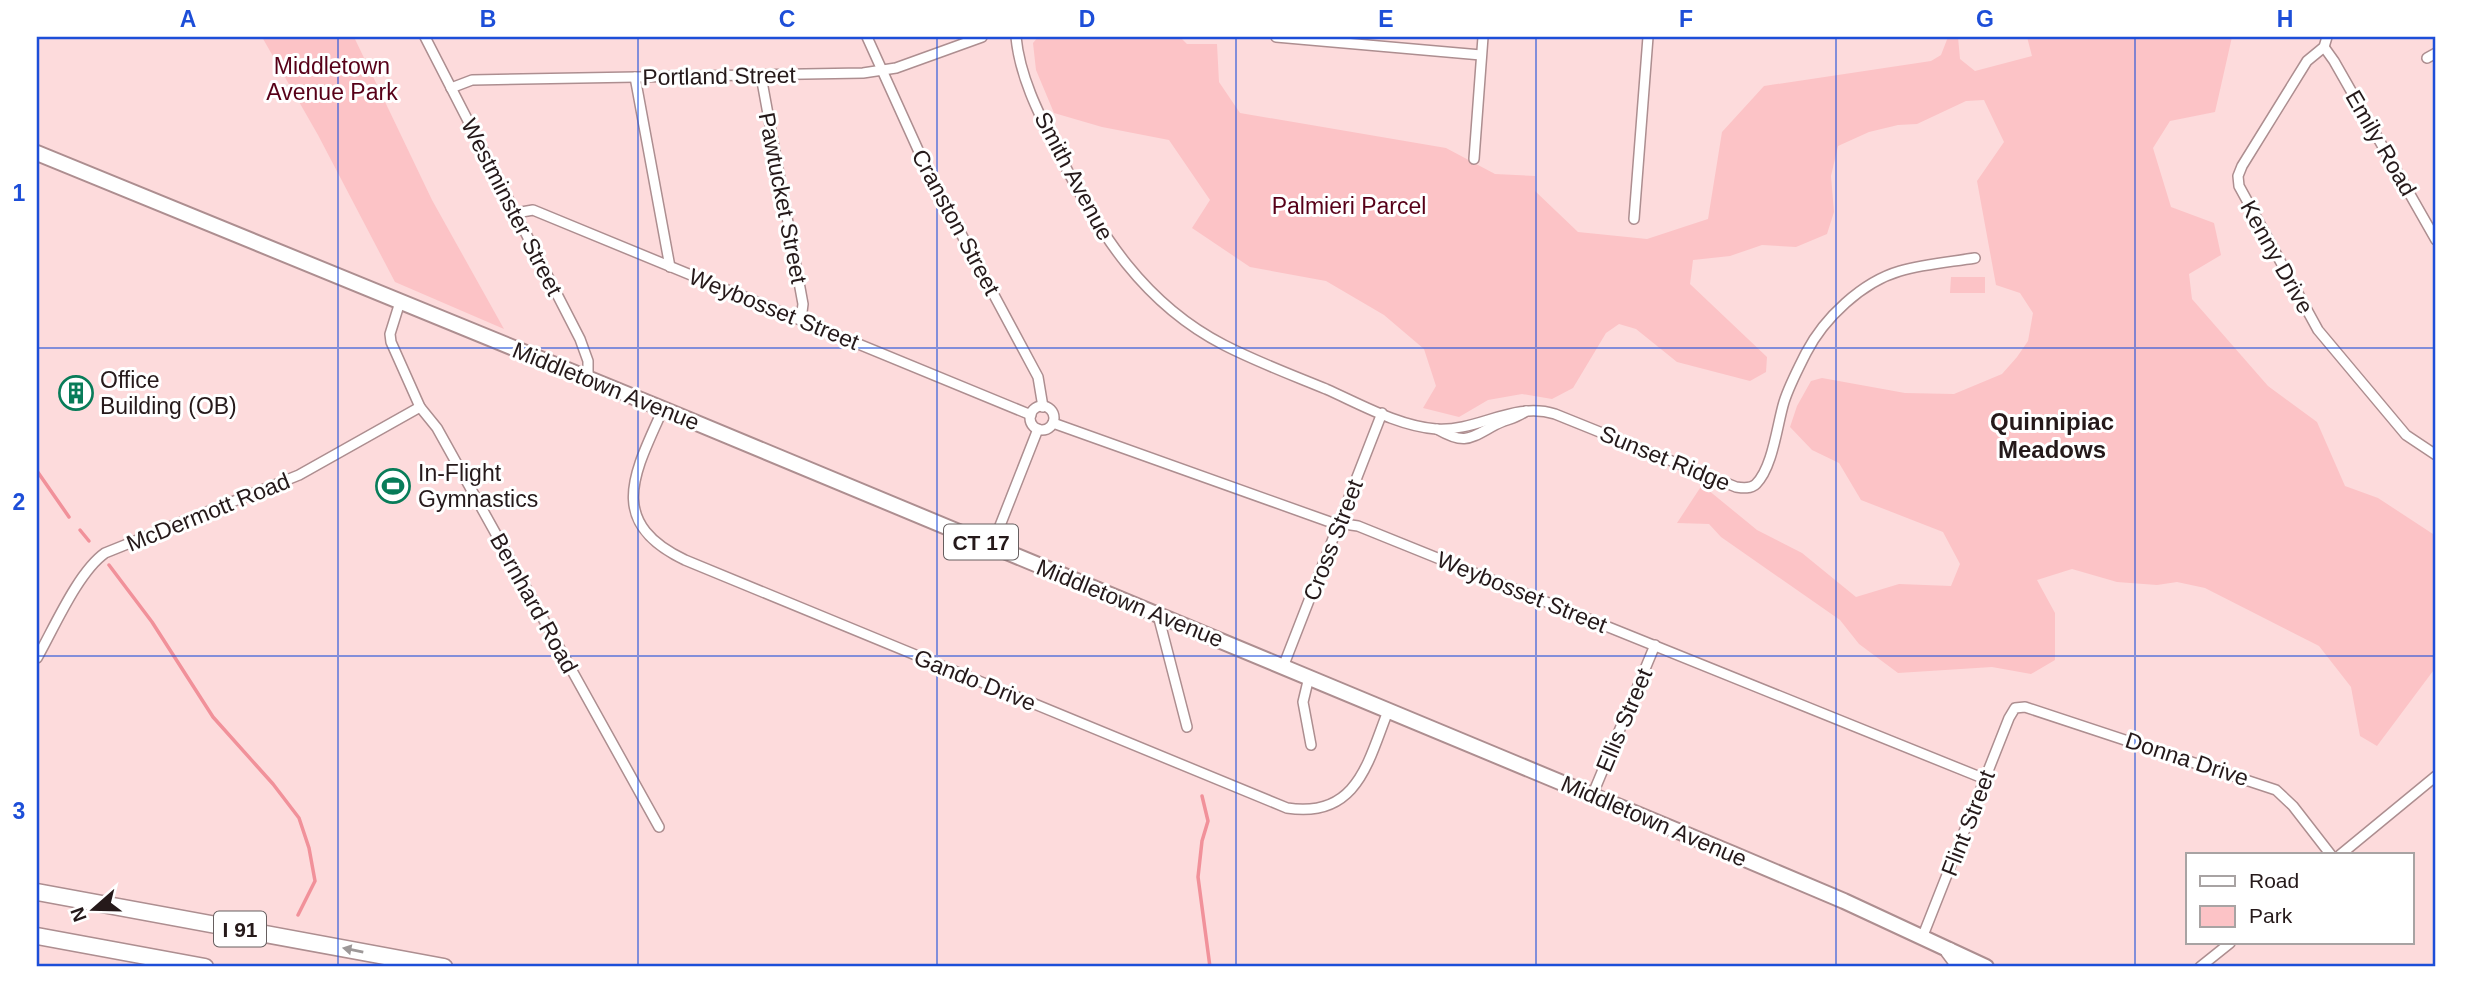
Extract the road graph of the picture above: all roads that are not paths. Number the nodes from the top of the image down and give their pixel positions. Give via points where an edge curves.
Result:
1 (425, 37) edge
2 (867, 37) edge
3 (982, 37) edge
4 (1016, 37) edge
5 (1276, 37) edge
6 (1483, 37) edge
7 (1648, 37) edge
8 (2327, 37) edge
9 (2324, 47) junction
10 (2436, 53) edge
11 (1481, 55) junction
12 (2427, 58) dead end
13 (883, 70) junction
14 (761, 76) junction
15 (635, 77) junction
16 (451, 88) junction
17 (37, 153) edge
18 (1474, 159) dead end
19 (516, 213) junction
20 (1634, 219) dead end
21 (2436, 240) edge
22 (1975, 258) dead end
23 (670, 267) junction
24 (400, 302) junction
25 (800, 320) junction
26 (588, 379) junction
27 (420, 407) junction
28 (1043, 407) junction
29 (663, 409) junction
30 (1382, 413) junction
31 (1031, 415) junction
32 (1053, 423) junction
33 (1038, 429) junction
34 (2436, 455) edge
35 (1340, 524) junction
36 (992, 546) junction
37 (1158, 615) junction
38 (1655, 645) junction
39 (37, 658) edge
40 (1283, 667) junction
41 (1309, 677) junction
42 (2015, 708) joint
43 (1388, 711) junction
44 (1188, 727) dead end
45 (1311, 745) dead end
46 (2436, 776) edge
47 (1985, 779) junction
48 (1592, 796) junction
49 (659, 827) dead end
50 (2329, 853) edge
51 (2342, 853) edge
52 (37, 892) edge
53 (37, 936) edge
54 (1922, 938) junction
55 (2229, 944) edge
56 (1949, 951) junction
57 (205, 967) edge
58 (444, 967) edge
59 (1961, 967) edge
60 (1986, 967) edge
61 (2200, 967) edge

1 - 16 street, Westminster Street
2 - 13 street, Cranston Street
3 - 13 street, Portland Street
4 - 30 street, Smith Avenue via 1024,77 1046,130 1092,217 1134,275 1190,324 1222,344
5 - 11 street
6 - 11 street
7 - 20 street
8 - 9 street, Kenny Drive
9 - 21 street, Emily Road
9 - 34 street, Kenny Drive via 2307,61 2249,155 2238,176 2239,186 2318,330 2406,435
10 - 12 street
11 - 18 street
13 - 14 street, Portland Street
13 - 28 street, Cranston Street via 929,174 1038,377
14 - 15 street, Portland Street
14 - 25 street, Pawtucket Street via 803,304
15 - 16 street, Portland Street via 472,80
15 - 23 street
16 - 19 street, Westminster Street
17 - 24 main road, Middletown Avenue / CT 17
19 - 23 street, Weybosset Street via 533,210
19 - 26 street, Westminster Street via 580,339 588,361
22 - 30 street, Sunset Ridge via 1888,275 1829,318 1794,377 1766,464 1751,487 1736,487 1555,414 1526,411 1466,439 1455,439
23 - 25 street, Weybosset Street
24 - 26 main road, Middletown Avenue / CT 17
24 - 27 street, Bernhard Road via 391,342
25 - 31 street, Weybosset Street
26 - 29 main road, Middletown Avenue / CT 17
27 - 39 street, McDermott Road via 299,475 105,553 85,573
27 - 49 street, Bernhard Road via 437,428
28 - 31 street
28 - 32 street via 1052,412
29 - 36 main road, Middletown Avenue / CT 17
29 - 43 street, Gando Drive via 636,472 635,510 640,524 659,545 698,565 1287,808 1329,805 1348,793 1365,770
30 - 35 street, Cross Street
31 - 33 street
32 - 33 street
32 - 35 street, Weybosset Street
33 - 36 street
35 - 38 street, Weybosset Street via 1358,526
35 - 40 street, Cross Street
36 - 37 main road, Middletown Avenue / CT 17
37 - 40 main road, Middletown Avenue / CT 17
37 - 44 street
38 - 47 street, Weybosset Street
38 - 48 street, Ellis Street
40 - 41 main road, Middletown Avenue / CT 17
41 - 43 main road, Middletown Avenue / CT 17
41 - 45 street via 1303,702
42 - 47 street, Flint Street
42 - 50 street, Donna Drive via 2276,790
43 - 48 main road, Middletown Avenue / CT 17
46 - 51 street
47 - 54 street, Flint Street
48 - 54 main road, Middletown Avenue / CT 17
58 -> 52 highway, I 91
53 - 57 highway, I 91
54 - 56 main road, Middletown Avenue / CT 17
55 - 61 street
56 - 59 highway
56 - 60 main road, Middletown Avenue / CT 17

